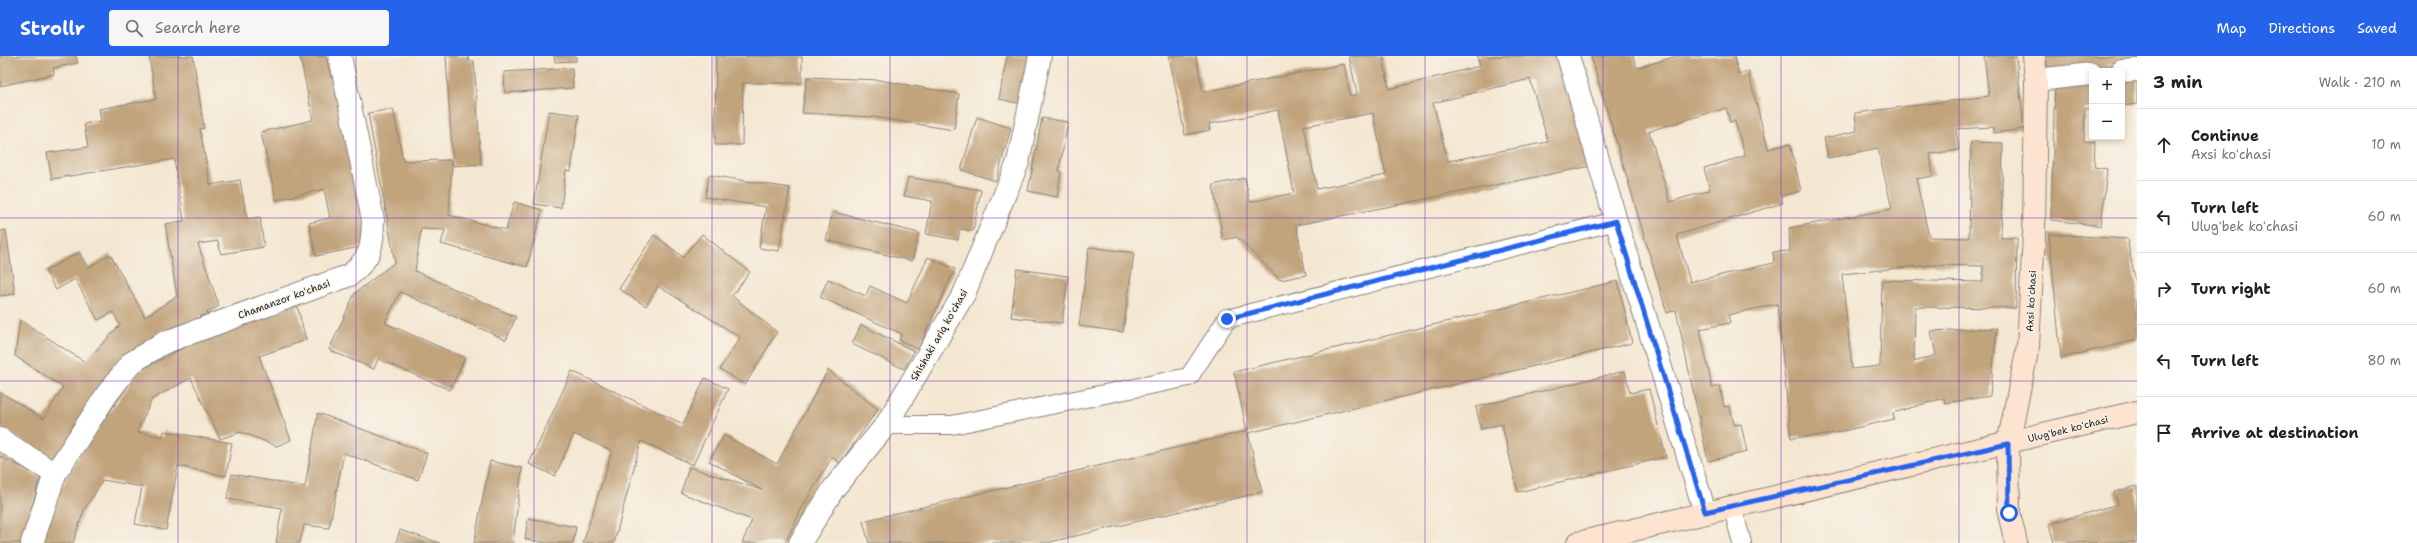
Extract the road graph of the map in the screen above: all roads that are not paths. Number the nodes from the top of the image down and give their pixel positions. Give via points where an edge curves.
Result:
1 (340, 56) edge
2 (1040, 56) edge
3 (1568, 56) edge
4 (2034, 56) edge
5 (2137, 70) edge
6 (2125, 71) edge
7 (2089, 74) edge
8 (2036, 80) junction
9 (1616, 221) junction
10 (2137, 412) edge
11 (886, 425) junction
12 (0, 439) edge
13 (2008, 444) junction
14 (55, 474) junction
15 (1732, 506) junction
16 (1705, 512) junction
17 (32, 543) edge
18 (800, 543) edge
19 (1578, 543) edge
20 (1742, 543) edge
21 (2016, 543) edge

1 - 14 street, Chamanzor koʻchasi via 373,220 372,245 365,262 350,276 163,343 130,363 106,394
2 - 11 street, Shishaki ariq koʻchasi via 1018,162 967,286
3 - 9 street
4 - 8 street, Axsi koʻchasi
5 - 6 street
7 - 8 street
8 - 13 street, Axsi koʻchasi via 2034,234 2028,347
9 - 11 lane via 1227,319 1189,377 952,425
9 - 16 street
10 - 13 street, Ulugʻbek koʻchasi
11 - 18 street, Shishaki ariq koʻchasi via 834,488
12 - 14 street
13 - 15 street, Ulugʻbek koʻchasi
13 - 21 street, Axsi koʻchasi via 2009,513
14 - 17 street, Chamanzor koʻchasi
15 - 16 street, Ulugʻbek koʻchasi
15 - 20 lane
16 - 19 street, Ulugʻbek koʻchasi

